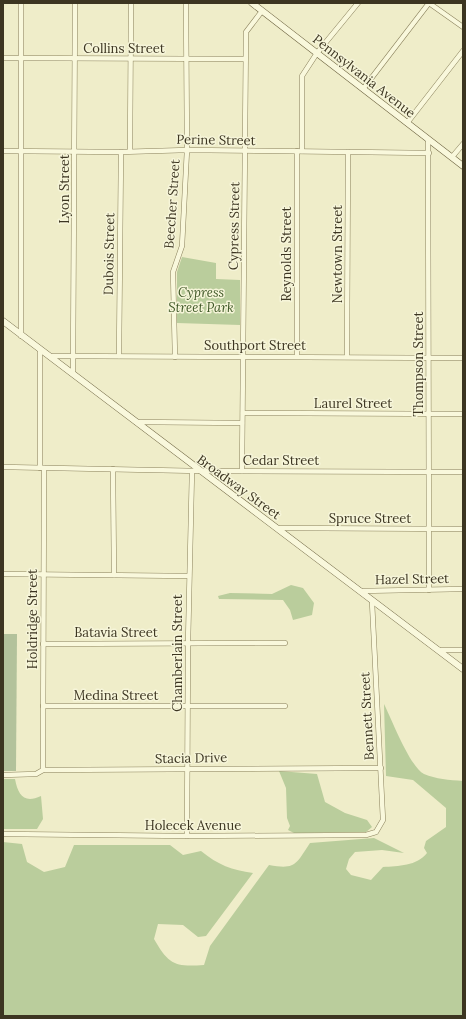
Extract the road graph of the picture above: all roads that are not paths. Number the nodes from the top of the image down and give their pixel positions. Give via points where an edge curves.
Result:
1 (22, 3) edge
2 (75, 3) edge
3 (131, 3) edge
4 (186, 3) edge
5 (252, 3) edge
6 (358, 3) edge
7 (429, 3) edge
8 (262, 11) junction
9 (463, 27) edge
10 (463, 52) edge
11 (317, 53) junction
12 (3, 58) edge
13 (21, 58) junction
14 (75, 59) junction
15 (131, 59) junction
16 (186, 59) junction
17 (245, 59) junction
18 (363, 89) junction
19 (407, 122) junction
20 (428, 139) junction
21 (463, 144) edge
22 (75, 150) junction
23 (187, 150) junction
24 (3, 151) edge
25 (21, 151) junction
26 (130, 151) junction
27 (300, 151) junction
28 (121, 152) junction
29 (246, 152) junction
30 (348, 152) junction
31 (430, 153) junction
32 (452, 157) junction
33 (463, 166) edge
34 (3, 322) edge
35 (21, 336) junction
36 (40, 350) junction
37 (48, 356) junction
38 (74, 356) junction
39 (119, 356) junction
40 (244, 356) junction
41 (297, 356) junction
42 (347, 356) junction
43 (430, 356) junction
44 (175, 357) junction
45 (463, 358) edge
46 (73, 374) junction
47 (243, 413) junction
48 (429, 414) junction
49 (463, 414) edge
50 (136, 422) junction
51 (242, 423) junction
52 (3, 467) edge
53 (42, 468) junction
54 (114, 469) junction
55 (196, 471) junction
56 (242, 471) junction
57 (429, 472) junction
58 (463, 472) edge
59 (277, 528) junction
60 (430, 529) junction
61 (463, 529) edge
62 (3, 574) edge
63 (44, 574) junction
64 (114, 575) junction
65 (189, 576) junction
66 (429, 590) junction
67 (463, 590) edge
68 (361, 591) junction
69 (372, 602) junction
70 (188, 643) junction
71 (285, 643) dead end
72 (43, 644) junction
73 (438, 650) junction
74 (463, 650) edge
75 (463, 669) edge
76 (43, 706) junction
77 (188, 706) junction
78 (285, 706) dead end
79 (381, 768) junction
80 (43, 770) junction
81 (187, 770) junction
82 (3, 775) edge
83 (380, 827) joint
84 (3, 834) edge
85 (187, 836) junction

1 - 13 street
2 - 14 street, Lyon Street
3 - 15 street
4 - 16 street, Beecher Street
5 - 8 street, Pennsylvania Avenue
6 - 11 street, Reynolds Street
7 - 9 street
7 - 18 street
8 - 11 street, Pennsylvania Avenue
8 - 17 street, Cypress Street via 246,32
10 - 19 street
11 - 18 street, Pennsylvania Avenue
11 - 27 street, Reynolds Street via 302,76
12 - 13 street, Collins Street
13 - 14 street, Collins Street
13 - 25 street
14 - 15 street, Collins Street
14 - 22 street, Lyon Street
15 - 16 street, Collins Street
15 - 26 street
16 - 17 street, Collins Street
16 - 23 street, Beecher Street
17 - 29 street, Cypress Street
18 - 19 street, Pennsylvania Avenue
19 - 20 street, Pennsylvania Avenue
20 - 31 street, Thompson Street
20 - 32 street, Pennsylvania Avenue
21 - 32 street
22 - 25 street, Perine Street
22 - 28 street, Perine Street
22 - 38 street, Lyon Street
23 - 26 street, Perine Street
23 - 29 street, Perine Street
23 - 44 street, Beecher Street via 182,246 174,272
24 - 25 street, Perine Street
25 - 35 street
26 - 28 street, Perine Street
27 - 29 street, Perine Street
27 - 30 street, Perine Street
27 - 41 street, Reynolds Street
28 - 39 street, Dubois Street
29 - 40 street, Cypress Street
30 - 31 street, Perine Street
30 - 42 street, Newtown Street
31 - 43 street, Thompson Street
32 - 33 street, Pennsylvania Avenue
34 - 35 street, Broadway Street
35 - 36 street, Broadway Street
36 - 37 street, Broadway Street
36 - 53 street, Holdridge Street
37 - 38 street, Southport Street
37 - 46 street, Broadway Street
38 - 39 street, Southport Street
38 - 46 street, Lyon Street
39 - 44 street, Southport Street
40 - 41 street, Southport Street
40 - 44 street, Southport Street
40 - 47 street, Cypress Street
41 - 42 street, Southport Street
42 - 43 street, Southport Street
43 - 45 street, Southport Street
43 - 48 street, Thompson Street
46 - 50 street, Broadway Street
47 - 48 street, Laurel Street
47 - 51 street, Cypress Street
48 - 49 street, Laurel Street
48 - 57 street, Thompson Street
50 - 51 street
50 - 55 street, Broadway Street
51 - 56 street, Cypress Street
52 - 53 street, Cedar Street
53 - 54 street, Cedar Street
53 - 63 street, Holdridge Street
54 - 55 street, Cedar Street
54 - 64 street
55 - 56 street, Cedar Street
55 - 59 street, Broadway Street
55 - 65 street, Chamberlain Street
56 - 57 street, Cedar Street
57 - 58 street, Cedar Street
57 - 60 street, Thompson Street
59 - 60 street, Spruce Street
59 - 68 street, Broadway Street
60 - 61 street, Spruce Street
60 - 66 street, Thompson Street
62 - 63 street
63 - 64 street
63 - 72 street, Holdridge Street
64 - 65 street
65 - 70 street, Chamberlain Street
66 - 67 street, Hazel Street
66 - 68 street, Hazel Street
68 - 69 street, Broadway Street
69 - 73 street, Broadway Street
69 - 79 street, Bennett Street
70 - 71 street, Batavia Street
70 - 72 street, Batavia Street
70 - 77 street, Chamberlain Street
72 - 76 street, Holdridge Street
73 - 74 street
73 - 75 street, Broadway Street
76 - 77 street, Medina Street
76 - 80 street, Holdridge Street
77 - 78 street, Medina Street
77 - 81 street, Chamberlain Street
79 - 81 street, Stacia Drive
79 - 83 street, Bennett Street
80 - 81 street, Stacia Drive
80 - 82 street, Stacia Drive via 36,774
81 - 85 street, Chamberlain Street
83 - 85 street, Holecek Avenue via 376,832 366,835
84 - 85 street, Holecek Avenue

